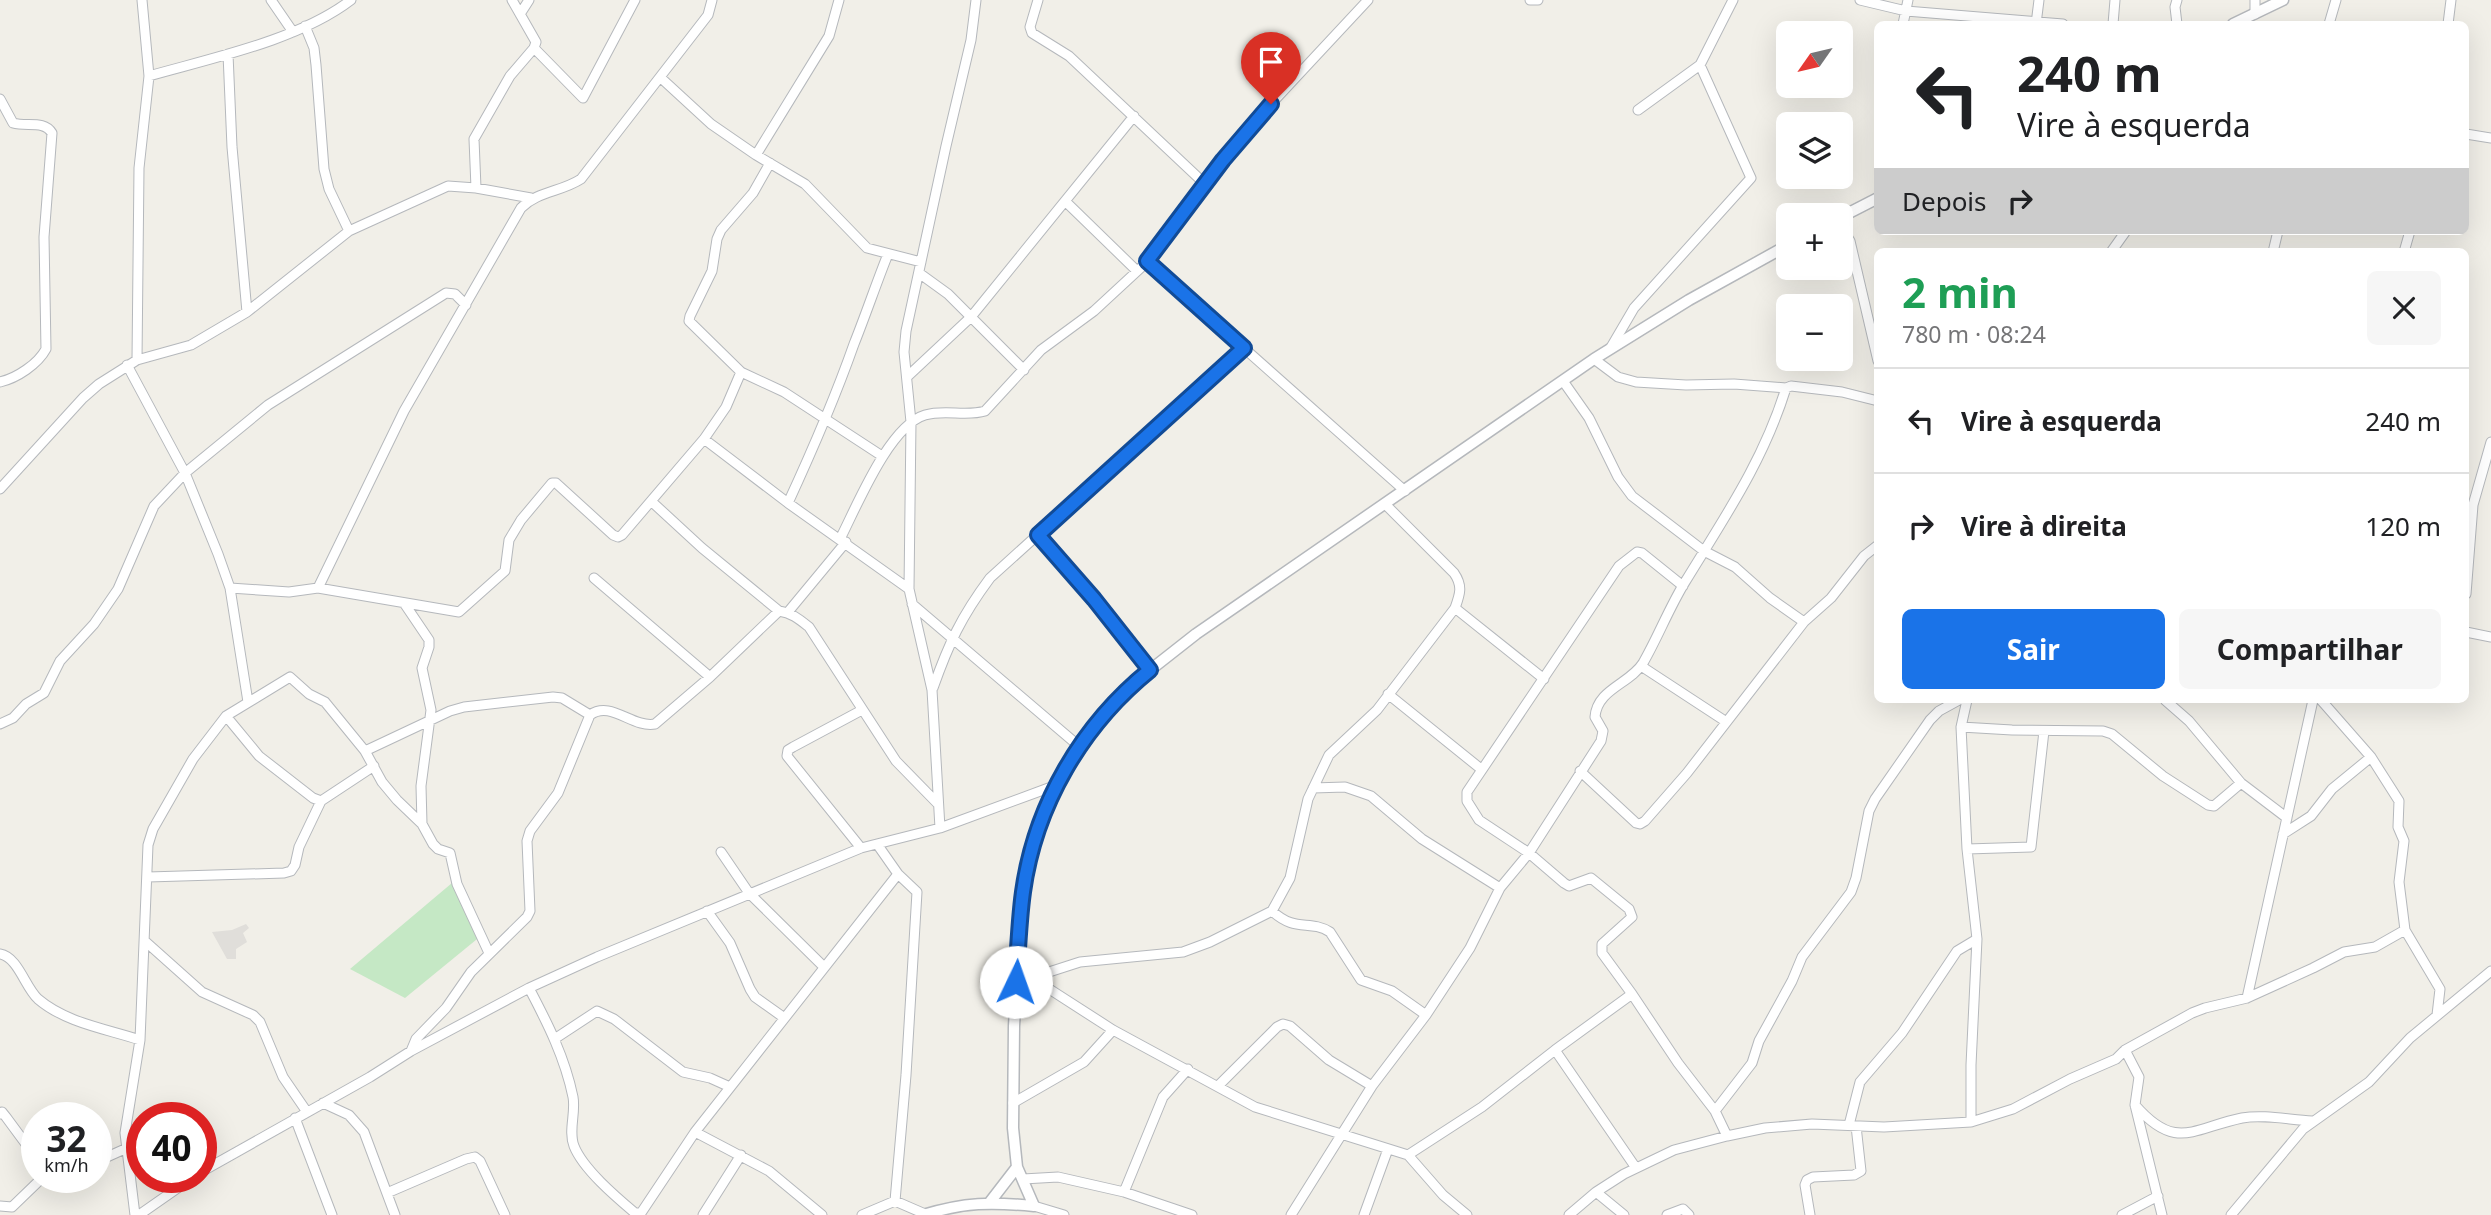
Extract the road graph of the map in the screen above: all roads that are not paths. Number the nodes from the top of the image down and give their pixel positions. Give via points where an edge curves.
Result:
1 (142, 0) edge
2 (271, 0) edge
3 (351, 0) edge
4 (512, 0) edge
5 (528, 0) edge
6 (635, 0) edge
7 (712, 0) edge
8 (839, 0) edge
9 (976, 0) edge
10 (1038, 0) edge
11 (1368, 0) edge
12 (1530, 0) edge
13 (1538, 0) edge
14 (1733, 0) edge
15 (1860, 0) edge
16 (1908, 0) edge
17 (2039, 0) edge
18 (2115, 0) edge
19 (2177, 0) edge
20 (2255, 0) edge
21 (2283, 0) edge
22 (2325, 0) edge
23 (2451, 0) edge
24 (2334, 5) edge
25 (1906, 11) junction
26 (520, 14) junction
27 (2255, 14) junction
28 (1904, 21) edge
29 (2014, 21) edge
30 (2036, 21) edge
31 (2113, 21) edge
32 (2177, 21) edge
33 (2240, 21) edge
34 (2448, 21) edge
35 (305, 26) junction
36 (293, 32) junction
37 (534, 48) junction
38 (228, 54) junction
39 (1700, 65) junction
40 (149, 76) junction
41 (661, 79) junction
42 (0, 99) edge
43 (1638, 110) dead end
44 (1135, 116) junction
45 (2469, 134) edge
46 (2491, 138) edge
47 (756, 155) junction
48 (770, 163) junction
49 (1205, 184) junction
50 (476, 188) junction
51 (531, 198) junction
52 (1874, 200) edge
53 (1065, 201) junction
54 (1853, 211) edge
55 (349, 231) junction
56 (1776, 252) edge
57 (888, 254) junction
58 (1853, 254) edge
59 (1147, 261) junction
60 (920, 268) junction
61 (1138, 271) junction
62 (466, 304) junction
63 (247, 312) junction
64 (971, 317) junction
65 (1874, 344) edge
66 (1244, 348) junction
67 (1609, 349) junction
68 (1594, 359) junction
69 (137, 360) junction
70 (127, 365) junction
71 (1024, 370) junction
72 (741, 372) junction
73 (908, 376) junction
74 (1563, 381) junction
75 (0, 382) edge
76 (1786, 388) junction
77 (1874, 400) edge
78 (825, 421) junction
79 (911, 422) junction
80 (704, 439) junction
81 (2491, 442) edge
82 (882, 456) junction
83 (185, 473) junction
84 (0, 489) edge
85 (1405, 491) junction
86 (651, 502) junction
87 (788, 503) junction
88 (1385, 504) junction
89 (1038, 535) junction
90 (843, 541) junction
91 (1874, 548) edge
92 (1704, 551) junction
93 (2469, 556) edge
94 (594, 578) dead end
95 (1683, 586) junction
96 (230, 588) junction
97 (318, 588) junction
98 (909, 589) junction
99 (404, 603) junction
100 (912, 604) junction
101 (1455, 608) junction
102 (783, 612) junction
103 (1804, 622) junction
104 (2469, 633) edge
105 (952, 636) junction
106 (2491, 637) edge
107 (1641, 666) junction
108 (1150, 670) junction
109 (710, 677) junction
110 (1544, 679) junction
111 (932, 690) junction
112 (1388, 694) junction
113 (248, 702) junction
114 (1953, 703) edge
115 (1966, 703) edge
116 (2168, 703) edge
117 (2312, 703) edge
118 (2324, 703) edge
119 (862, 710) junction
120 (590, 715) junction
121 (226, 716) junction
122 (429, 720) junction
123 (1725, 721) junction
124 (0, 724) edge
125 (1961, 727) junction
126 (2044, 730) junction
127 (1080, 747) junction
128 (365, 751) junction
129 (2371, 757) junction
130 (373, 766) junction
131 (1481, 769) junction
132 (1580, 771) junction
133 (2241, 783) junction
134 (1054, 786) junction
135 (1313, 788) junction
136 (321, 801) junction
137 (938, 804) junction
138 (2287, 818) junction
139 (422, 824) junction
140 (940, 828) junction
141 (2283, 834) junction
142 (877, 844) junction
143 (861, 848) junction
144 (1967, 849) junction
145 (721, 852) dead end
146 (1529, 853) junction
147 (898, 874) junction
148 (148, 877) junction
149 (1500, 888) junction
150 (749, 893) junction
151 (707, 911) junction
152 (1272, 911) junction
153 (2405, 930) junction
154 (1977, 939) junction
155 (146, 942) junction
156 (489, 953) junction
157 (0, 954) edge
158 (1017, 965) junction
159 (824, 967) junction
160 (2491, 971) edge
161 (1040, 983) junction
162 (529, 988) junction
163 (1632, 994) junction
164 (2247, 998) junction
165 (1016, 999) junction
166 (1426, 1015) junction
167 (2437, 1015) junction
168 (439, 1017) junction
169 (783, 1017) junction
170 (1113, 1030) junction
171 (450, 1031) junction
172 (556, 1038) junction
173 (140, 1040) junction
174 (2125, 1049) junction
175 (1555, 1050) junction
176 (411, 1051) junction
177 (1188, 1069) junction
178 (1218, 1086) junction
179 (1372, 1086) junction
180 (730, 1087) junction
181 (130, 1102) edge
182 (324, 1103) junction
183 (1013, 1103) junction
184 (2135, 1105) junction
185 (1715, 1111) junction
186 (307, 1112) junction
187 (0, 1114) edge
188 (295, 1118) junction
189 (2312, 1121) junction
190 (1971, 1122) junction
191 (1853, 1126) junction
192 (695, 1132) junction
193 (1342, 1134) junction
194 (1727, 1136) junction
195 (21, 1137) edge
196 (1388, 1149) junction
197 (741, 1155) junction
198 (1408, 1155) junction
199 (217, 1163) edge
200 (1017, 1167) junction
201 (1636, 1168) junction
202 (1023, 1178) junction
203 (1124, 1192) junction
204 (1596, 1192) junction
205 (26, 1193) edge
206 (134, 1193) edge
207 (170, 1193) edge
208 (387, 1193) junction
209 (2158, 1196) junction
210 (895, 1201) junction
211 (990, 1202) junction
212 (0, 1206) edge
213 (1034, 1206) junction
214 (137, 1215) edge
215 (332, 1215) edge
216 (395, 1215) edge
217 (505, 1215) edge
218 (703, 1215) edge
219 (822, 1215) edge
220 (862, 1215) edge
221 (924, 1215) edge
222 (1064, 1215) edge
223 (1192, 1215) edge
224 (1292, 1215) edge
225 (1364, 1215) edge
226 (1467, 1215) edge
227 (1569, 1215) edge
228 (1625, 1215) edge
229 (1667, 1215) edge
230 (1689, 1215) edge
231 (1810, 1215) edge
232 (2122, 1215) edge
233 (2162, 1215) edge
234 (2231, 1215) edge

1 - 40 street
2 - 36 street
3 - 35 street
4 - 26 street
5 - 26 street
6 - 37 street via 583,98
7 - 41 street via 708,15
8 - 47 street via 829,36
9 - 60 street
10 - 44 street via 1032,33 1069,56
11 - 49 street via 1271,104
12 - 13 street
14 - 39 street
15 - 25 street
16 - 25 street
17 - 30 street
18 - 31 street
19 - 32 street
20 - 27 street
21 - 27 street
22 - 24 street
23 - 34 street
25 - 28 street
25 - 29 street
26 - 37 street via 536,42
27 - 33 street
35 - 36 street
35 - 55 street via 314,48 324,169
36 - 38 street
37 - 50 street via 510,76 474,139
38 - 40 street
38 - 63 street
39 - 43 street
39 - 67 street via 1751,178 1634,308
40 - 69 street via 139,168
41 - 47 street via 698,114
41 - 51 street via 581,179
42 - 75 street via 13,122 43,125 52,133 44,237 46,349 24,370
44 - 49 street
44 - 53 street
45 - 46 street
47 - 48 street
48 - 57 street via 805,184 867,248
48 - 72 street via 753,193 721,230 712,271 690,316 692,326
49 - 59 street
50 - 51 street
50 - 55 street via 448,186
51 - 62 street
52 - 54 street
53 - 61 street
53 - 64 street
55 - 63 street
56 - 67 street
57 - 60 street
57 - 78 street
58 - 65 street
59 - 61 street
59 - 66 street
60 - 64 street
60 - 73 street via 906,331
61 - 71 street via 1041,350
62 - 83 street via 446,293 400,320 268,405
62 - 97 street via 404,411
63 - 69 street via 191,345
64 - 71 street
64 - 73 street
66 - 85 street
66 - 89 street
67 - 68 street
68 - 74 street
68 - 76 street via 1618,377 1636,382
69 - 70 street
70 - 83 street
70 - 84 street via 83,398
71 - 79 street via 985,411 945,412
72 - 78 street via 784,392
72 - 80 street via 726,407
73 - 79 street
74 - 85 street
74 - 92 street via 1632,496
76 - 77 street via 1842,392
76 - 92 street via 1755,467
78 - 82 street
78 - 87 street
79 - 82 street
79 - 98 street
80 - 86 street
80 - 87 street
81 - 93 street via 2473,505
82 - 90 street
83 - 96 street
83 - 124 street via 154,506 118,589 60,661 44,693
85 - 88 street
86 - 99 street via 618,537 552,483 509,540 505,571 465,608 453,612
86 - 102 street
87 - 90 street
88 - 101 street via 1460,581
88 - 108 street
89 - 105 street via 990,578
89 - 108 street
90 - 98 street
90 - 102 street
91 - 103 street
92 - 95 street
92 - 103 street via 1735,567
94 - 109 street
95 - 107 street
95 - 110 street via 1637,552 1619,566
96 - 97 street via 289,592
96 - 113 street
97 - 99 street
98 - 100 street
99 - 122 street via 429,640 422,668
100 - 105 street
100 - 111 street
101 - 110 street
101 - 112 street
102 - 109 street
102 - 119 street via 809,627
103 - 123 street
104 - 106 street
105 - 111 street
105 - 127 street
107 - 123 street
107 - 132 street via 1601,699 1595,717 1602,736
108 - 127 street via 1104,713
109 - 120 street via 655,724 645,726 605,709
110 - 131 street
111 - 137 street
112 - 131 street
112 - 135 street via 1329,755
113 - 121 street
113 - 128 street via 290,677 325,702
114 - 185 street via 1930,720 1875,799 1851,892 1802,957 1752,1063
115 - 125 street
116 - 133 street
117 - 138 street
118 - 129 street
119 - 137 street via 896,761
119 - 143 street via 788,750 787,755
120 - 122 street via 562,698 538,697 464,707
120 - 156 street via 558,793 530,831 530,911
121 - 136 street via 259,756
121 - 148 street via 160,813 149,845
122 - 128 street
122 - 139 street via 421,786
123 - 132 street via 1687,773 1640,824
125 - 126 street
125 - 144 street
126 - 133 street via 2112,734 2208,805 2220,803
126 - 144 street via 2031,848
127 - 134 street
128 - 130 street
129 - 141 street via 2340,781 2311,817
129 - 153 street via 2399,801 2398,827 2404,841 2399,882
130 - 136 street
130 - 139 street via 397,800
131 - 146 street via 1467,792 1473,813
132 - 146 street
133 - 138 street
134 - 140 street
134 - 158 street via 1027,870
135 - 149 street via 1345,787 1371,796 1422,839
135 - 152 street via 1290,877
136 - 148 street via 290,871
137 - 140 street
138 - 141 street
139 - 156 street via 433,844 450,853 457,884
140 - 142 street
141 - 164 street
142 - 143 street
142 - 147 street
143 - 150 street
144 - 154 street
145 - 150 street
146 - 149 street
146 - 163 street via 1569,886 1591,878 1629,909 1632,917 1601,948
147 - 159 street
147 - 210 street via 917,892
148 - 155 street
149 - 166 street via 1470,948
150 - 151 street
150 - 159 street
151 - 162 street
151 - 169 street via 730,943 755,997
152 - 161 street via 1183,952 1080,962 1049,972
152 - 166 street via 1290,924 1330,932 1361,980 1392,992
153 - 164 street via 2375,947 2344,951
153 - 167 street via 2440,989
154 - 190 street
154 - 191 street via 1957,951 1902,1033 1860,1082
155 - 173 street
155 - 186 street via 202,992 260,1022 283,1077
156 - 168 street
157 - 173 street via 9,958 39,999 60,1013
158 - 161 street
158 - 165 street
159 - 169 street
160 - 167 street
161 - 165 street
161 - 170 street
162 - 171 street
162 - 172 street
163 - 175 street
163 - 185 street
164 - 174 street via 2205,1008
165 - 183 street
166 - 179 street
167 - 189 street via 2369,1082
168 - 171 street
168 - 176 street via 416,1039
169 - 180 street
170 - 177 street
170 - 183 street via 1084,1062
171 - 176 street
172 - 180 street via 597,1011 683,1072
172 - 192 street via 573,1098 574,1147 605,1188 635,1213 645,1209
173 - 181 street
174 - 184 street via 2139,1077
174 - 190 street via 2116,1059 2028,1103
175 - 198 street via 1482,1107
175 - 201 street
176 - 182 street
177 - 178 street
177 - 203 street via 1163,1097
178 - 179 street via 1283,1024
178 - 193 street via 1269,1112
179 - 193 street
180 - 192 street
182 - 186 street
182 - 208 street via 358,1123
183 - 200 street
184 - 189 street via 2155,1127 2176,1132 2201,1131 2242,1118
184 - 209 street
185 - 194 street
186 - 188 street
187 - 195 street
188 - 199 street
188 - 215 street
189 - 234 street
190 - 191 street
191 - 194 street via 1812,1124
191 - 231 street via 1861,1171 1807,1180
192 - 197 street
193 - 196 street
193 - 224 street
194 - 201 street via 1674,1150
196 - 198 street
196 - 225 street
197 - 218 street
197 - 219 street via 769,1171
198 - 226 street
200 - 202 street
200 - 211 street
201 - 204 street
202 - 203 street via 1058,1177
202 - 213 street
203 - 223 street
204 - 227 street
204 - 228 street
205 - 212 street via 12,1207
206 - 214 street
207 - 214 street
208 - 216 street
208 - 217 street via 475,1157
209 - 232 street
209 - 233 street
210 - 220 street
210 - 221 street
211 - 213 street
211 - 221 street
213 - 222 street
229 - 230 street via 1684,1209

